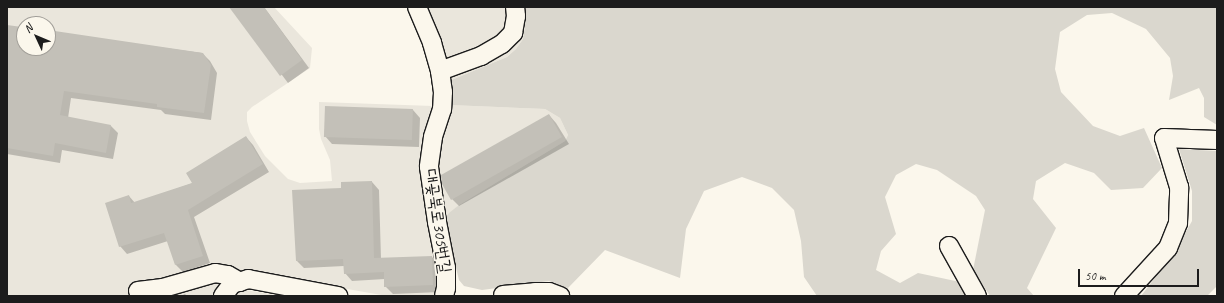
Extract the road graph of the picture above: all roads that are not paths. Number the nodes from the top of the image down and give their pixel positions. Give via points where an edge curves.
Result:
1 (417, 7) edge
2 (515, 7) edge
3 (440, 71) junction
4 (1217, 140) edge
5 (949, 246) dead end
6 (240, 282) junction
7 (138, 291) dead end
8 (222, 296) edge
9 (338, 296) edge
10 (444, 296) edge
11 (499, 296) edge
12 (560, 296) edge
13 (978, 296) edge
14 (1124, 296) edge

1 - 3 lane, 대곶북로305번길
2 - 3 lane via 513,33 502,44 481,56
3 - 10 lane, 대곶북로305번길 via 442,109 433,137 429,167 446,268
4 - 14 lane via 1164,138 1178,187 1178,223 1168,248
5 - 13 lane
6 - 7 lane via 228,275 215,273 163,288
6 - 8 lane via 232,284
6 - 9 lane via 248,279
11 - 12 lane via 549,292

